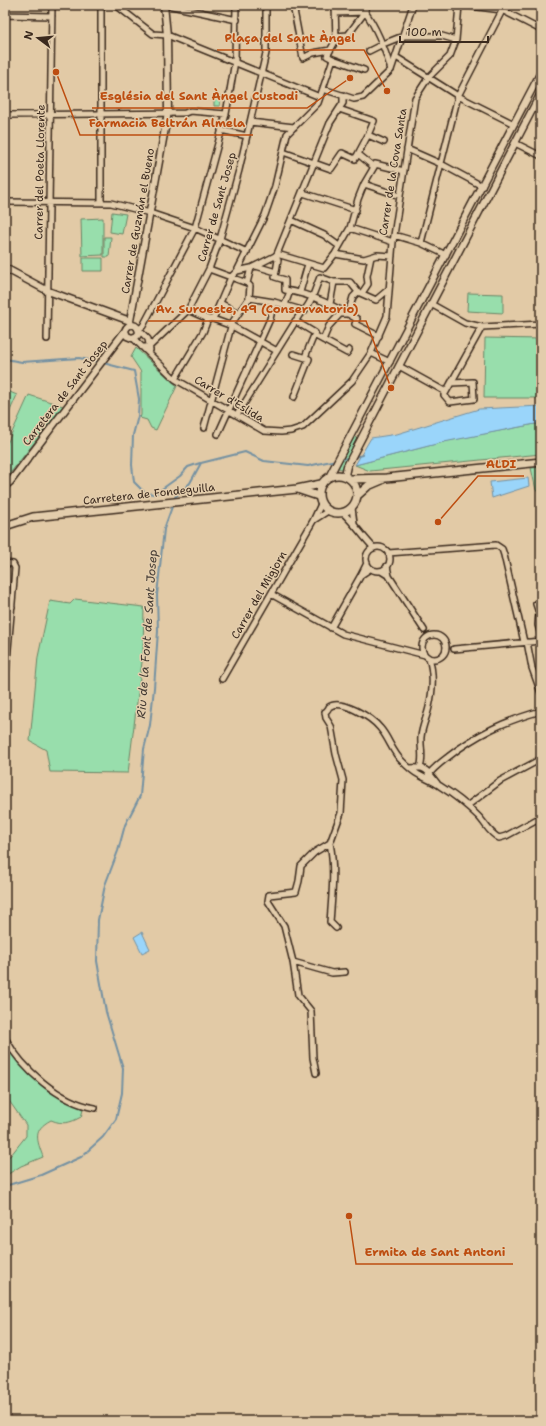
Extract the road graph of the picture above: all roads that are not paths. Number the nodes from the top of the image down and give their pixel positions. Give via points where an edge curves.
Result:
1 (5, 5) edge
2 (52, 5) edge
3 (101, 5) edge
4 (116, 5) edge
5 (166, 5) edge
6 (236, 5) edge
7 (266, 5) edge
8 (293, 5) edge
9 (335, 5) edge
10 (366, 5) edge
11 (413, 5) edge
12 (460, 5) edge
13 (470, 6) edge
14 (503, 8) edge
15 (365, 12) junction
16 (336, 13) junction
17 (5, 15) edge
18 (52, 16) junction
19 (5, 20) edge
20 (236, 20) junction
21 (541, 30) edge
22 (167, 35) junction
23 (336, 36) junction
24 (403, 36) junction
25 (456, 40) junction
26 (383, 44) junction
27 (330, 50) junction
28 (369, 51) dead end
29 (396, 57) junction
30 (333, 60) junction
31 (235, 62) junction
32 (364, 70) dead end
33 (391, 70) junction
34 (541, 72) edge
35 (262, 73) junction
36 (428, 78) junction
37 (323, 89) junction
38 (541, 93) edge
39 (343, 96) junction
40 (458, 96) junction
41 (320, 97) junction
42 (339, 109) junction
43 (168, 112) junction
44 (101, 113) junction
45 (51, 114) junction
46 (226, 114) junction
47 (5, 115) edge
48 (250, 122) junction
49 (514, 124) junction
50 (294, 127) junction
51 (522, 129) junction
52 (222, 130) junction
53 (368, 135) junction
54 (247, 136) junction
55 (384, 142) dead end
56 (515, 144) junction
57 (407, 149) junction
58 (283, 152) junction
59 (358, 154) junction
60 (541, 156) edge
61 (314, 163) junction
62 (441, 164) junction
63 (374, 166) junction
64 (404, 171) junction
65 (364, 184) junction
66 (482, 186) junction
67 (490, 190) junction
68 (303, 193) junction
69 (400, 196) junction
70 (5, 202) edge
71 (49, 202) junction
72 (101, 203) junction
73 (356, 210) junction
74 (150, 213) junction
75 (291, 220) junction
76 (195, 228) junction
77 (350, 228) junction
78 (394, 235) junction
79 (220, 240) junction
80 (393, 242) junction
81 (421, 243) junction
82 (339, 246) junction
83 (246, 252) junction
84 (335, 254) junction
85 (276, 255) junction
86 (446, 255) junction
87 (392, 256) junction
88 (371, 257) junction
89 (454, 260) junction
90 (308, 264) junction
91 (254, 267) junction
92 (5, 268) edge
93 (209, 269) junction
94 (237, 271) junction
95 (276, 275) junction
96 (231, 277) junction
97 (334, 282) junction
98 (247, 283) junction
99 (389, 289) junction
100 (290, 290) junction
101 (48, 291) junction
102 (300, 292) junction
103 (360, 292) junction
104 (312, 296) junction
105 (249, 298) junction
106 (422, 300) junction
107 (274, 302) junction
108 (220, 303) junction
109 (330, 304) junction
110 (431, 304) junction
111 (285, 305) junction
112 (188, 310) junction
113 (304, 311) junction
114 (238, 313) junction
115 (348, 314) junction
116 (210, 319) junction
117 (295, 321) junction
118 (130, 323) junction
119 (541, 324) edge
120 (232, 326) junction
121 (482, 327) junction
122 (139, 330) junction
123 (125, 331) junction
124 (314, 335) junction
125 (379, 336) junction
126 (133, 338) junction
127 (47, 339) dead end
128 (323, 340) junction
129 (260, 341) junction
130 (141, 346) junction
131 (149, 347) junction
132 (349, 350) dead end
133 (277, 351) junction
134 (371, 353) junction
135 (293, 354) dead end
136 (150, 355) junction
137 (307, 358) junction
138 (390, 362) junction
139 (399, 366) junction
140 (175, 379) junction
141 (451, 383) junction
142 (446, 392) junction
143 (294, 397) dead end
144 (211, 400) junction
145 (228, 410) junction
146 (237, 415) junction
147 (204, 428) dead end
148 (218, 434) dead end
149 (541, 462) edge
150 (332, 472) junction
151 (348, 477) junction
152 (386, 478) junction
153 (7, 482) edge
154 (321, 484) junction
155 (297, 489) junction
156 (358, 495) junction
157 (318, 496) junction
158 (321, 504) junction
159 (352, 508) junction
160 (328, 511) junction
161 (343, 513) junction
162 (313, 521) junction
163 (354, 523) junction
164 (5, 526) edge
165 (365, 540) junction
166 (374, 548) junction
167 (369, 552) junction
168 (389, 556) junction
169 (5, 563) edge
170 (367, 563) junction
171 (387, 566) junction
172 (370, 568) junction
173 (381, 571) junction
174 (361, 575) junction
175 (389, 576) junction
176 (271, 594) junction
177 (541, 602) edge
178 (5, 606) edge
179 (12, 607) junction
180 (331, 628) junction
181 (424, 630) junction
182 (432, 635) junction
183 (541, 635) edge
184 (426, 638) junction
185 (541, 641) edge
186 (525, 642) junction
187 (445, 644) junction
188 (422, 648) junction
189 (454, 649) junction
190 (411, 652) junction
191 (444, 652) junction
192 (427, 656) junction
193 (437, 658) junction
194 (433, 670) junction
195 (222, 679) dead end
196 (5, 684) edge
197 (541, 693) edge
198 (541, 711) edge
199 (541, 759) edge
200 (424, 771) junction
201 (467, 806) junction
202 (541, 817) edge
203 (330, 843) junction
204 (336, 928) dead end
205 (293, 962) junction
206 (345, 972) dead end
207 (5, 1038) edge
208 (316, 1072) dead end
209 (95, 1108) dead end

1 - 17 street
2 - 18 street, Carrer del Poeta Llorente
3 - 44 street
4 - 22 street via 154,34
5 - 20 street
5 - 22 street, Carrer de Guzmán el Bueno
6 - 20 street
7 - 35 street, Carrer de Sant Josep via 266,53
8 - 27 street via 303,58
9 - 16 street
10 - 15 street
11 - 24 street
12 - 13 street
12 - 25 street, Carrer de la Cova Santa
13 - 14 street
14 - 21 street
14 - 40 street
15 - 16 street
15 - 23 street via 348,35
15 - 26 street
16 - 23 street
17 - 18 street
17 - 19 street
18 - 45 street, Carrer del Poeta Llorente
20 - 31 street
22 - 31 street
22 - 43 street, Carrer de Guzmán el Bueno
23 - 27 street
24 - 25 street via 442,36
24 - 26 street
24 - 29 street
25 - 36 street, Carrer de la Cova Santa via 450,56
26 - 28 street
26 - 33 street
27 - 30 street via 327,56
29 - 33 street
29 - 36 street
30 - 32 street
30 - 37 street
31 - 35 street
31 - 46 street
33 - 39 street via 363,97 354,99
34 - 49 street
35 - 41 street
35 - 48 street, Carrer de Sant Josep
36 - 40 street
36 - 57 street, Carrer de la Cova Santa via 415,98
37 - 39 street
37 - 41 street
38 - 51 street
39 - 42 street via 343,103
40 - 49 street
40 - 62 street
41 - 50 street via 318,103
42 - 53 street via 374,121
42 - 61 street via 330,123
43 - 44 street
43 - 46 street
43 - 74 street, Carrer de Guzmán el Bueno
44 - 45 street
44 - 72 street
45 - 47 street
45 - 71 street, Carrer del Poeta Llorente
46 - 52 street
48 - 50 street
48 - 54 street, Carrer de Sant Josep
49 - 51 street
49 - 66 street
50 - 58 street via 287,134
51 - 56 street
52 - 54 street
52 - 76 street
53 - 55 street
53 - 59 street
54 - 79 street, Carrer de Sant Josep
56 - 60 street
56 - 67 street
57 - 62 street
57 - 64 street, Carrer de la Cova Santa
58 - 61 street
58 - 83 street via 266,214
59 - 61 street via 355,159 342,153 331,169
59 - 63 street
61 - 68 street
62 - 66 street
62 - 81 street
63 - 64 street
63 - 65 street
64 - 69 street, Carrer de la Cova Santa
65 - 69 street
65 - 73 street
66 - 67 street
66 - 86 street
67 - 89 street
68 - 73 street
68 - 75 street
69 - 78 street, Carrer de la Cova Santa
70 - 71 street
71 - 72 street
71 - 101 street, Carrer del Poeta Llorente
72 - 74 street
73 - 77 street
74 - 76 street
74 - 118 street, Carrer de Guzmán el Bueno
75 - 82 street via 324,235
75 - 85 street
76 - 79 street
76 - 122 street
77 - 80 street
77 - 82 street
78 - 80 street, Carrer de la Cova Santa
78 - 81 street
79 - 83 street
79 - 93 street, Carrer de Sant Josep
80 - 87 street, Carrer de la Cova Santa
81 - 86 street
82 - 84 street
83 - 94 street
84 - 88 street via 364,259
84 - 90 street via 324,268
85 - 90 street
85 - 91 street
85 - 95 street
86 - 89 street
86 - 106 street
87 - 88 street
87 - 99 street, Carrer de la Cova Santa
88 - 103 street via 368,284
89 - 110 street
90 - 102 street
91 - 94 street
91 - 95 street
91 - 98 street
92 - 101 street
93 - 96 street
93 - 112 street, Carrer de Sant Josep
94 - 96 street
95 - 100 street via 285,280 286,290
96 - 98 street
96 - 108 street
97 - 103 street via 350,282
97 - 104 street via 320,277
97 - 109 street
98 - 105 street via 250,286
99 - 103 street via 376,300
99 - 125 street, Carrer de la Cova Santa via 387,316
100 - 102 street
100 - 111 street
101 - 118 street
101 - 127 street, Carrer del Poeta Llorente
102 - 104 street
103 - 115 street via 353,297
104 - 109 street
104 - 113 street
105 - 107 street
105 - 114 street
106 - 110 street
106 - 138 street
107 - 111 street
107 - 129 street
108 - 114 street
108 - 116 street
109 - 115 street
110 - 121 street via 465,323
110 - 139 street
111 - 113 street
112 - 116 street
112 - 131 street, Carrer de Sant Josep
113 - 117 street
114 - 120 street
115 - 125 street via 357,319 356,324
115 - 128 street via 340,314 329,326
116 - 120 street
116 - 140 street
117 - 124 street via 315,333
117 - 133 street
118 - 122 street
118 - 123 street
119 - 121 street
120 - 129 street
120 - 144 street
121 - 141 street
122 - 126 street via 138,335
122 - 131 street via 148,340
123 - 126 street via 127,336
123 - 153 street, Carretera de Sant Josep
124 - 128 street
124 - 137 street
125 - 134 street, Carrer de la Cova Santa
126 - 130 street, Carrer d'Eslida
128 - 132 street via 347,353
129 - 133 street
129 - 145 street
130 - 131 street
130 - 136 street, Carrer d'Eslida
131 - 136 street
133 - 146 street
134 - 138 street
134 - 146 street, Carrer d'Eslida via 352,381 303,427 286,432 264,431
135 - 137 street
136 - 140 street, Carrer d'Eslida
137 - 143 street
138 - 139 street
138 - 150 street
139 - 142 street
139 - 151 street via 347,466
140 - 144 street, Carrer d'Eslida
141 - 142 street
141 - 142 street via 473,382 474,399 450,402 444,395
144 - 145 street, Carrer d'Eslida
144 - 147 street
145 - 146 street, Carrer d'Eslida
145 - 148 street
149 - 152 main road
150 - 151 main road
150 - 154 main road
151 - 152 main road
151 - 156 main road via 356,486
152 - 156 main road via 368,486
154 - 155 main road, Carretera de Fondeguilla
154 - 157 main road
155 - 157 main road, Carretera de Fondeguilla
155 - 164 main road, Carretera de Fondeguilla via 33,517
156 - 159 main road
157 - 158 main road
158 - 160 main road
158 - 162 street, Carrer del Migjorn
159 - 161 main road
159 - 163 street
160 - 161 main road
160 - 162 street, Carrer del Migjorn
161 - 163 street
162 - 176 street, Carrer del Migjorn
163 - 165 street
165 - 166 street
165 - 167 street
166 - 167 street
166 - 168 street via 380,548
167 - 170 street
168 - 171 street
168 - 186 street via 496,545 502,549
169 - 179 street via 13,564 15,568
170 - 172 street
170 - 174 street
171 - 173 street
171 - 175 street
172 - 173 street
172 - 174 street
173 - 175 street
174 - 180 street
175 - 181 street
176 - 180 street
176 - 195 street, Carrer del Migjorn
177 - 183 street via 536,604
178 - 179 street
179 - 196 street
180 - 190 street via 350,636
181 - 182 street
181 - 184 street
182 - 184 street
182 - 187 street via 439,636
184 - 188 street
185 - 186 street
186 - 189 street
186 - 197 street
187 - 189 street
187 - 191 street
188 - 190 street
188 - 192 street
189 - 191 street
190 - 192 street
191 - 193 street
192 - 193 street
192 - 194 street
193 - 194 street
194 - 200 street via 432,690 420,744
198 - 200 street via 484,733
199 - 201 street via 500,781
200 - 201 street
200 - 203 street via 412,770 401,760 392,750 382,729 373,720 362,713 341,706 329,707 325,712 326,718 331,726 343,780 341,813
201 - 202 street via 493,835 499,838
203 - 204 street via 330,922
203 - 205 street via 315,852 301,866 296,892 269,895 268,901 273,912 284,926
205 - 206 street via 332,973
205 - 208 street via 298,995 311,1011
207 - 209 street via 26,1067 46,1084 70,1100

